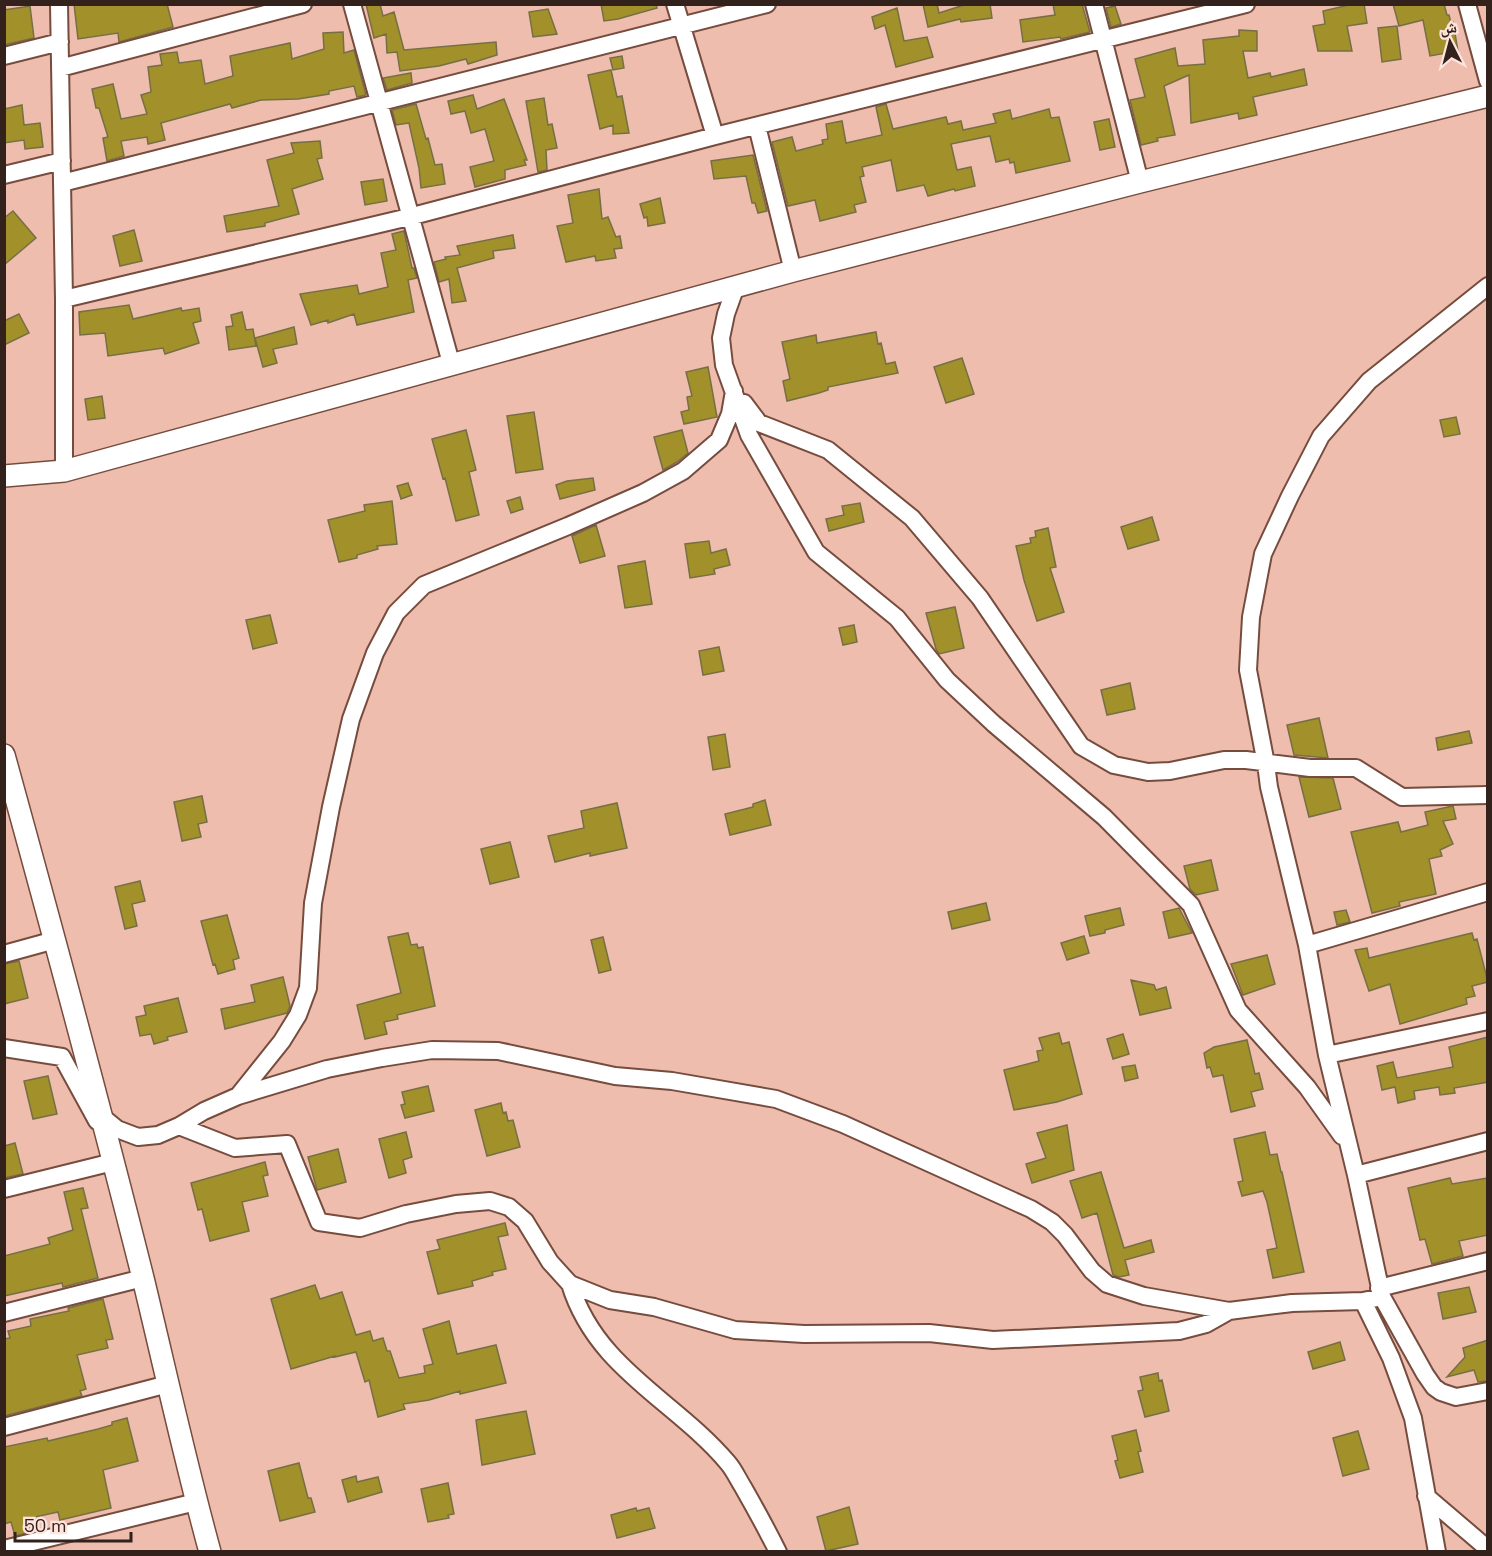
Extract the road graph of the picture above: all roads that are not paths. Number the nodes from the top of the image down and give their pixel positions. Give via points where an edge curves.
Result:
1 (58, 4) edge
2 (303, 4) edge
3 (352, 4) edge
4 (675, 4) edge
5 (767, 4) edge
6 (1094, 4) edge
7 (1246, 4) edge
8 (1467, 4) edge
9 (682, 27) junction
10 (1104, 39) junction
11 (60, 42) junction
12 (4, 56) edge
13 (60, 68) junction
14 (1488, 81) edge
15 (1488, 96) edge
16 (378, 102) junction
17 (757, 126) junction
18 (714, 136) junction
19 (62, 161) junction
20 (4, 175) edge
21 (1140, 182) junction
22 (62, 183) junction
23 (409, 217) junction
24 (793, 271) junction
25 (736, 286) junction
26 (1488, 286) edge
27 (64, 299) junction
28 (451, 363) junction
29 (734, 390) junction
30 (64, 471) junction
31 (4, 476) edge
32 (4, 755) edge
33 (1266, 764) junction
34 (1488, 795) edge
35 (1488, 892) edge
36 (55, 940) junction
37 (1307, 945) junction
38 (4, 954) edge
39 (1488, 1020) edge
40 (4, 1048) edge
41 (1327, 1055) junction
42 (238, 1096) junction
43 (100, 1115) junction
44 (179, 1126) junction
45 (106, 1137) junction
46 (1488, 1141) edge
47 (1347, 1142) junction
48 (112, 1162) junction
49 (1356, 1175) junction
50 (4, 1189) edge
51 (1488, 1261) edge
52 (142, 1278) junction
53 (570, 1284) junction
54 (1380, 1293) junction
55 (1363, 1301) junction
56 (1229, 1311) junction
57 (4, 1313) edge
58 (168, 1384) junction
59 (1488, 1391) edge
60 (4, 1427) edge
61 (1426, 1496) junction
62 (196, 1502) junction
63 (4, 1549) edge
64 (1488, 1549) edge
65 (210, 1551) edge
66 (778, 1551) edge
67 (1437, 1551) edge

1 - 11 street
2 - 13 street
3 - 16 street
4 - 9 street
5 - 9 street
6 - 10 street
7 - 10 street
8 - 14 street
9 - 16 street
9 - 18 street
10 - 17 street
10 - 21 street
11 - 12 street
11 - 13 street
13 - 19 street
15 - 21 street
16 - 22 street
16 - 23 street
17 - 18 street
17 - 24 street
18 - 23 street
19 - 20 street
19 - 22 street
21 - 24 street
22 - 27 street
23 - 27 street
23 - 28 street
24 - 25 street
25 - 28 street
25 - 29 street via 721,338 724,365
26 - 33 street via 1369,381 1321,436 1263,554 1251,617 1248,670
27 - 30 street
28 - 30 street
29 - 33 street via 759,423 828,450 912,518 980,598 1081,746 1114,765 1148,772 1224,760
29 - 42 street via 730,414 718,440 683,471 643,494 424,585 396,613 375,653 351,719 313,903 308,988 282,1041
29 - 47 street via 749,435 816,552 897,618 947,680 1104,817 1191,905 1238,1010 1307,1087
30 - 31 street
32 - 36 street
33 - 34 street via 1356,768 1401,797
33 - 37 street
35 - 37 street
36 - 38 street
36 - 43 street
37 - 41 street
39 - 41 street
40 - 45 street via 62,1057
41 - 47 street
42 - 44 street
42 - 56 street via 327,1069 432,1050 498,1051 615,1076 672,1081 776,1099 843,1124 1031,1209 1052,1222 1107,1284 1144,1296
43 - 44 street via 117,1129 138,1137 158,1135
43 - 45 street
44 - 53 street via 235,1148 287,1144 319,1222 360,1228 456,1204 490,1201 509,1207 525,1221 550,1262
45 - 48 street
46 - 49 street
47 - 49 street
48 - 50 street
48 - 52 street
49 - 54 street
51 - 54 street
52 - 57 street
52 - 58 street
53 - 56 street via 610,1300 654,1307 735,1330 804,1334 929,1333 993,1340 1179,1331 1206,1324
53 - 66 street via 576,1305 598,1341 729,1464
54 - 55 street
54 - 59 street via 1434,1387 1456,1397
55 - 56 street
55 - 61 street via 1413,1418
58 - 60 street
58 - 62 street
61 - 64 street
61 - 67 street
62 - 63 street
62 - 65 street

